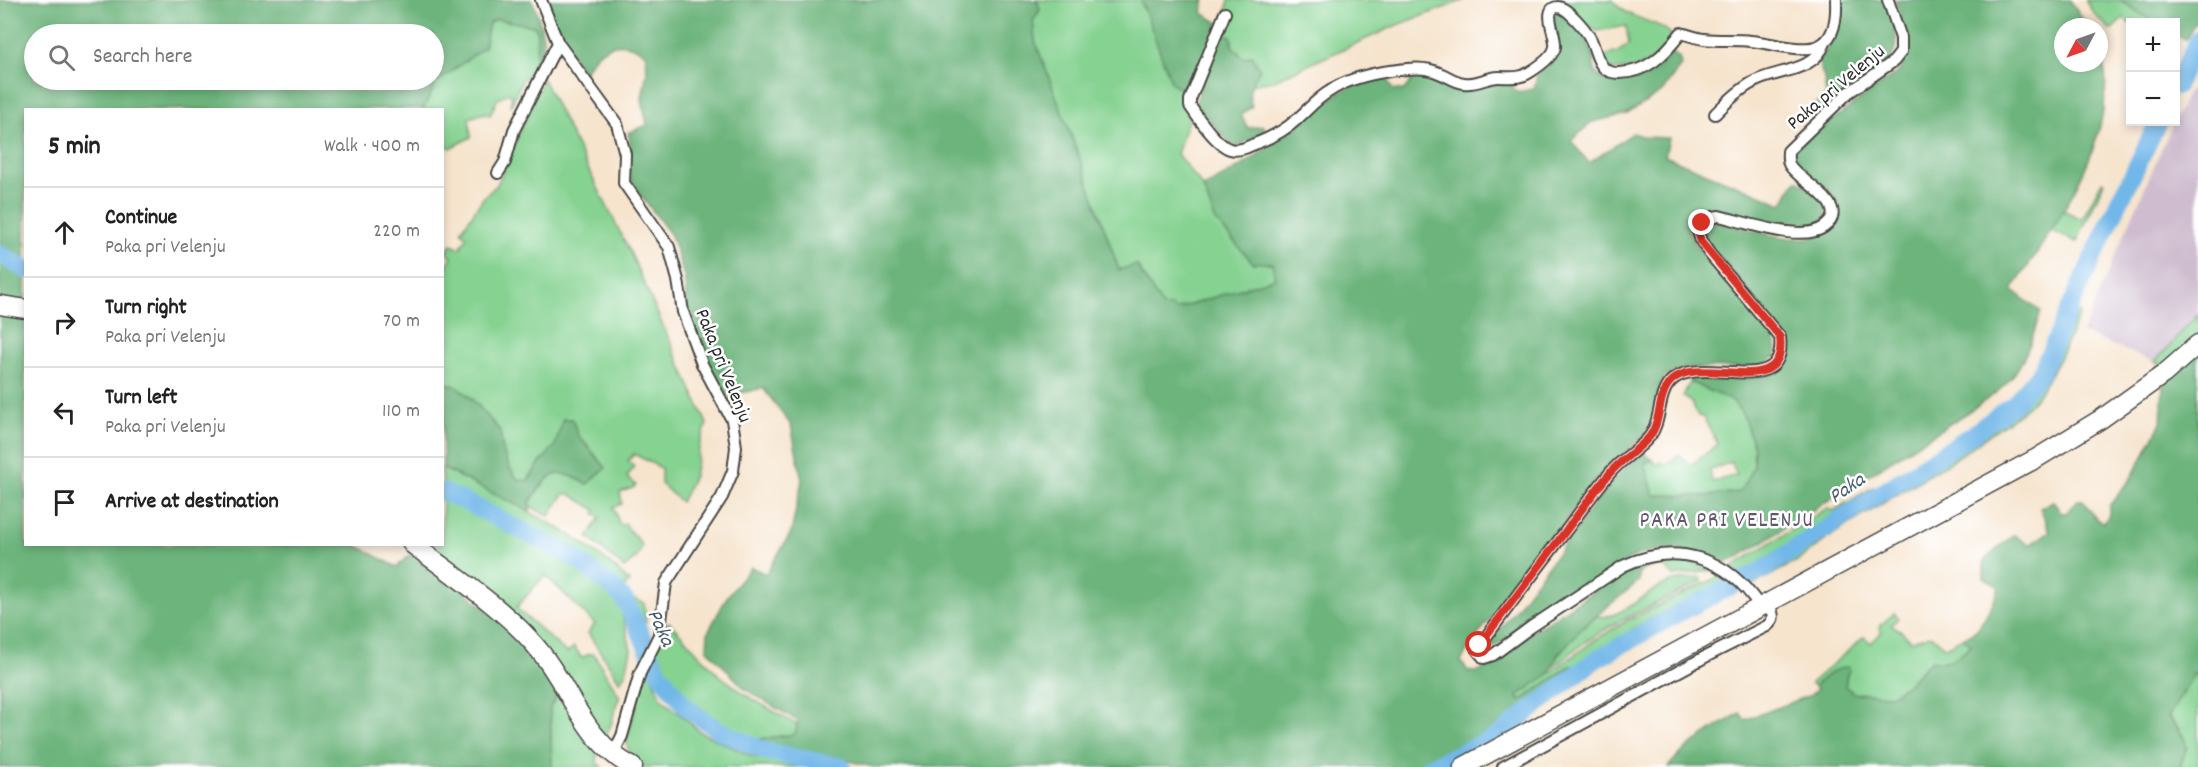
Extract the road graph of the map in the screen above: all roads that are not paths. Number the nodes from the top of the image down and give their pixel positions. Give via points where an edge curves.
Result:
1 (541, 0) edge
2 (1836, 0) edge
3 (1888, 0) edge
4 (1225, 13) dead end
5 (1827, 40) junction
6 (558, 43) junction
7 (1715, 114) dead end
8 (498, 173) dead end
9 (0, 305) edge
10 (24, 309) edge
11 (2198, 344) edge
12 (415, 546) edge
13 (1764, 605) junction
14 (613, 754) junction
15 (633, 767) edge
16 (1463, 767) edge
17 (1503, 767) edge

1 - 6 street, Paka pri Velenju
2 - 5 street, Paka pri Velenju via 1834,27
3 - 13 street, Paka pri Velenju via 1901,38 1901,52 1894,62 1848,93 1788,151 1789,165 1797,175 1829,201 1833,210 1825,227 1798,234 1719,216 1709,218 1698,231 1709,253 1780,337 1780,359 1771,367 1748,374 1707,370 1677,375 1668,384 1649,437 1611,472 1478,651 1484,658 1493,655 1591,586 1639,559 1659,554 1702,559 1725,571
4 - 5 street, Paka pri Velenju via 1190,106 1221,143 1236,150 1287,128 1329,91 1359,77 1419,68 1466,84 1530,73 1552,54 1555,46 1550,15 1556,7 1583,27 1599,62 1615,73 1642,69 1656,61 1681,33 1805,50
5 - 7 street, Paka pri Velenju via 1812,62 1752,82
6 - 8 street via 514,130
6 - 14 street, Paka pri Velenju via 617,124 625,154 624,183 669,247 683,312 702,364 732,420 736,447 733,471 722,497 666,583 658,635 640,673
9 - 10 main road
11 - 13 main road via 2164,374 2073,437
12 - 14 main road via 508,618 539,649 592,733
13 - 16 main road
13 - 17 street via 1773,617 1767,626
14 - 15 main road

